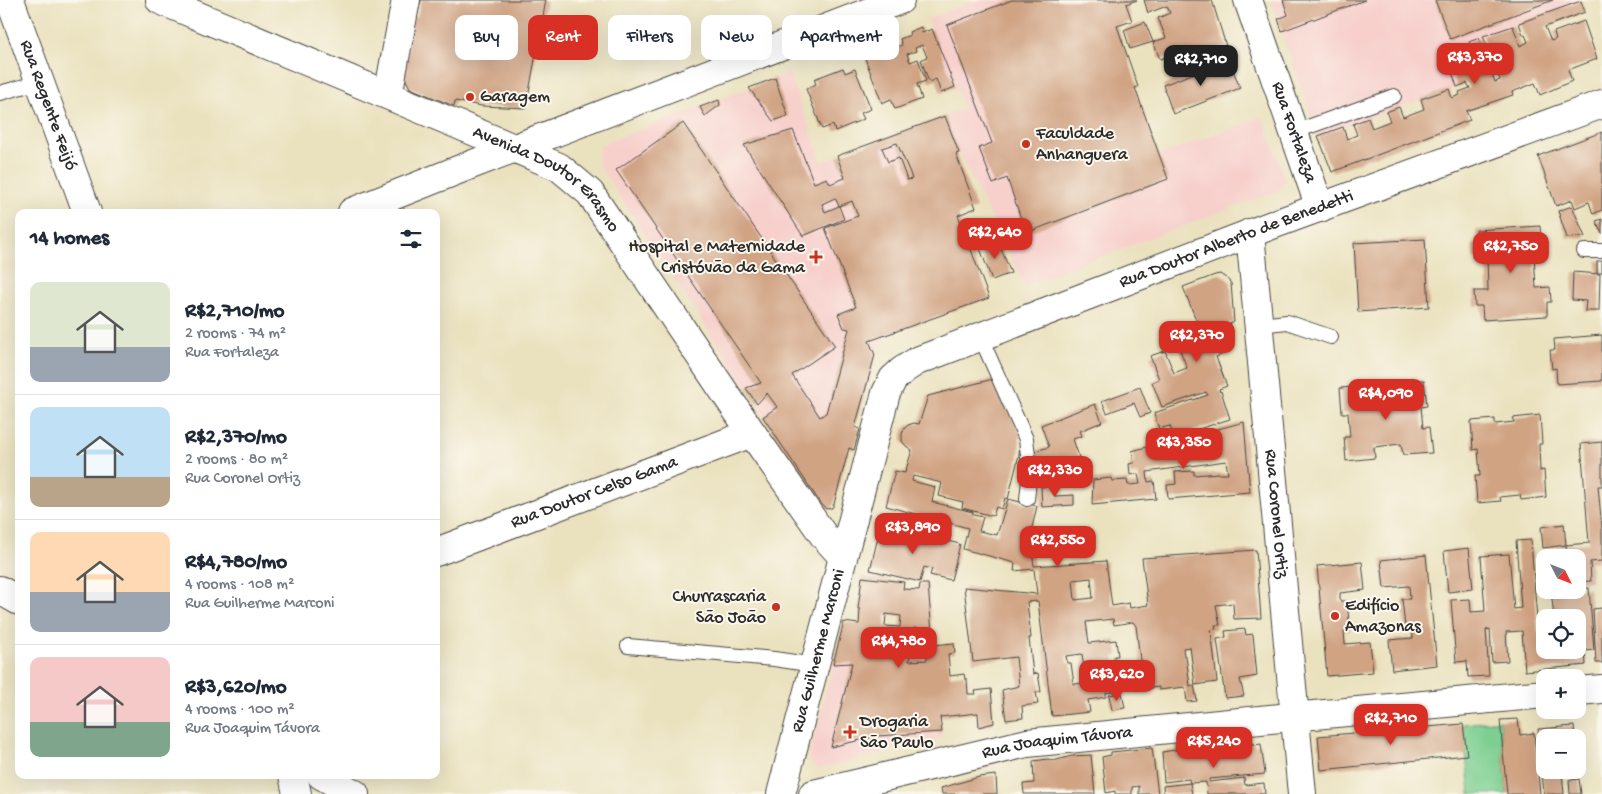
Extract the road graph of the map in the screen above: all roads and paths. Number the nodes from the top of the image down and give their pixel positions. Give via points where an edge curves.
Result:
1 (10, 0) edge
2 (160, 0) edge
3 (406, 0) edge
4 (900, 0) edge
5 (1248, 0) edge
6 (39, 82) junction
7 (0, 93) edge
8 (388, 96) junction
9 (1394, 96) dead end
10 (1602, 104) edge
11 (1294, 132) junction
12 (515, 149) junction
13 (1320, 208) junction
14 (86, 209) edge
15 (360, 209) edge
16 (1250, 234) junction
17 (1584, 251) dead end
18 (1602, 251) edge
19 (1259, 325) junction
20 (980, 336) junction
21 (1331, 337) dead end
22 (886, 393) joint
23 (752, 433) junction
24 (1027, 499) dead end
25 (440, 550) edge
26 (843, 557) junction
27 (0, 590) edge
28 (15, 599) edge
29 (628, 646) dead end
30 (815, 665) junction
31 (1602, 689) edge
32 (1586, 690) edge
33 (1536, 695) edge
34 (1295, 717) junction
35 (294, 779) edge
36 (328, 779) edge
37 (298, 794) edge
38 (355, 794) edge
39 (781, 794) edge
40 (813, 794) edge
41 (1302, 794) edge

1 - 6 street, Rua Regente Feijó
2 - 8 street, Avenida Doutor Erasmo
3 - 8 street
4 - 12 street
5 - 11 street, Rua Fortaleza
6 - 7 lane
6 - 14 street, Rua Regente Feijó
8 - 12 street, Avenida Doutor Erasmo
9 - 11 lane
10 - 13 street, Rua Doutor Alberto de Benedetti
11 - 13 street, Rua Fortaleza
12 - 15 street
12 - 23 street, Avenida Doutor Erasmo via 559,167 590,193
13 - 16 street, Rua Doutor Alberto de Benedetti
16 - 19 street, Rua Coronel Ortiz
16 - 20 street, Rua Doutor Alberto de Benedetti
17 - 18 lane
19 - 21 lane via 1287,322
19 - 34 street, Rua Coronel Ortiz
20 - 22 street, Rua Doutor Alberto de Benedetti via 916,361 893,379
20 - 24 lane via 1026,439 1030,471
22 - 26 street, Rua Guilherme Marconi
23 - 25 street, Rua Doutor Celso Gama
23 - 26 street, Avenida Doutor Erasmo via 824,536
26 - 30 street, Rua Guilherme Marconi
27 - 28 street
29 - 30 lane
30 - 39 street, Rua Guilherme Marconi
31 - 32 street
33 - 34 street, Rua Joaquim Távora
34 - 40 street, Rua Joaquim Távora via 1027,743
34 - 41 street, Rua Coronel Ortiz
35 - 37 street
36 - 38 street

